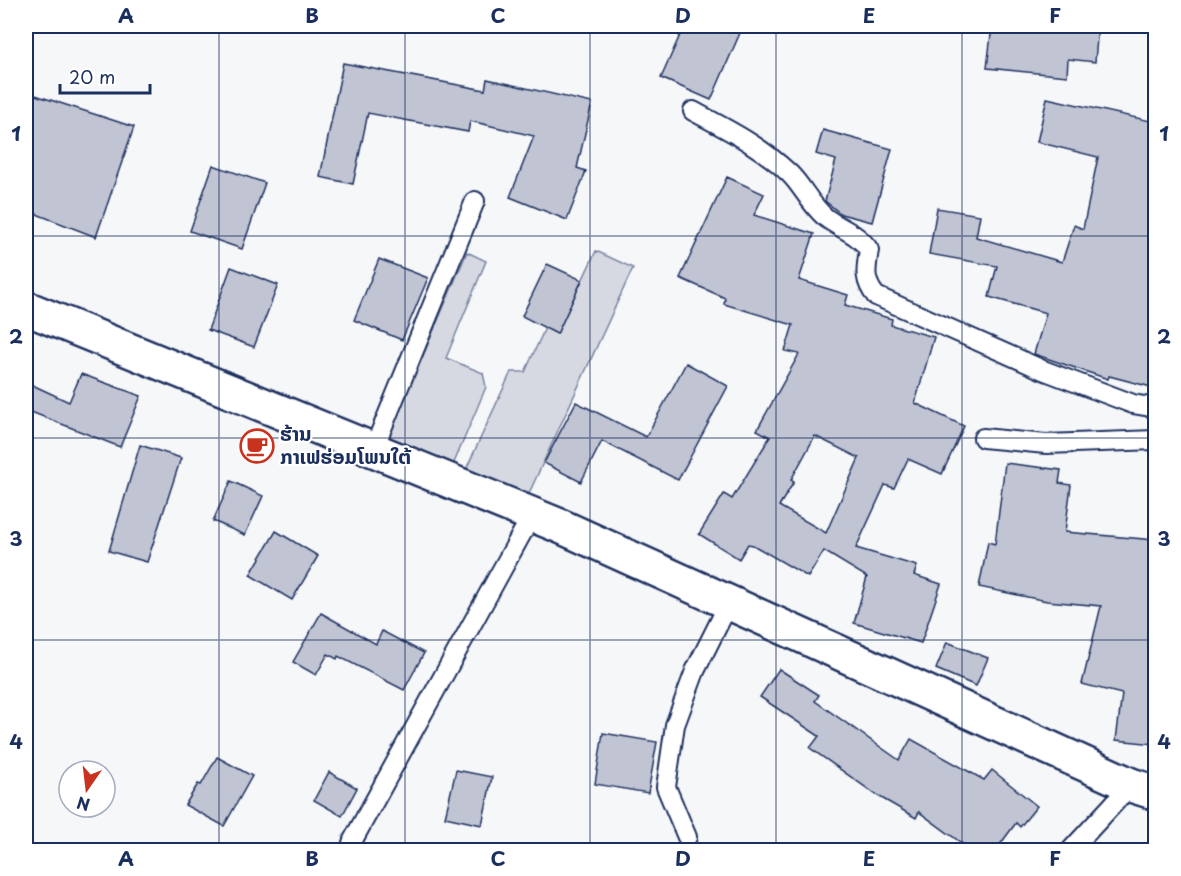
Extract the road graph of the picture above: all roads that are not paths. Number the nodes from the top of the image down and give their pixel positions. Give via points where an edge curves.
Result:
1 (693, 111) dead end
2 (475, 201) dead end
3 (26, 308) edge
4 (1155, 408) edge
5 (983, 438) dead end
6 (1155, 440) edge
7 (374, 448) junction
8 (532, 515) junction
9 (729, 603) junction
10 (1143, 789) edge
11 (687, 837) dead end
12 (350, 850) edge
13 (1071, 850) edge

1 - 4 lane via 751,142 791,175 820,212 859,237 869,250 865,274 876,296 1043,370 1133,404
2 - 7 lane
3 - 7 street
5 - 6 lane via 1046,444
7 - 8 street
8 - 9 street
8 - 12 lane
9 - 10 street
9 - 11 lane via 695,671 675,725 666,787
10 - 13 lane

